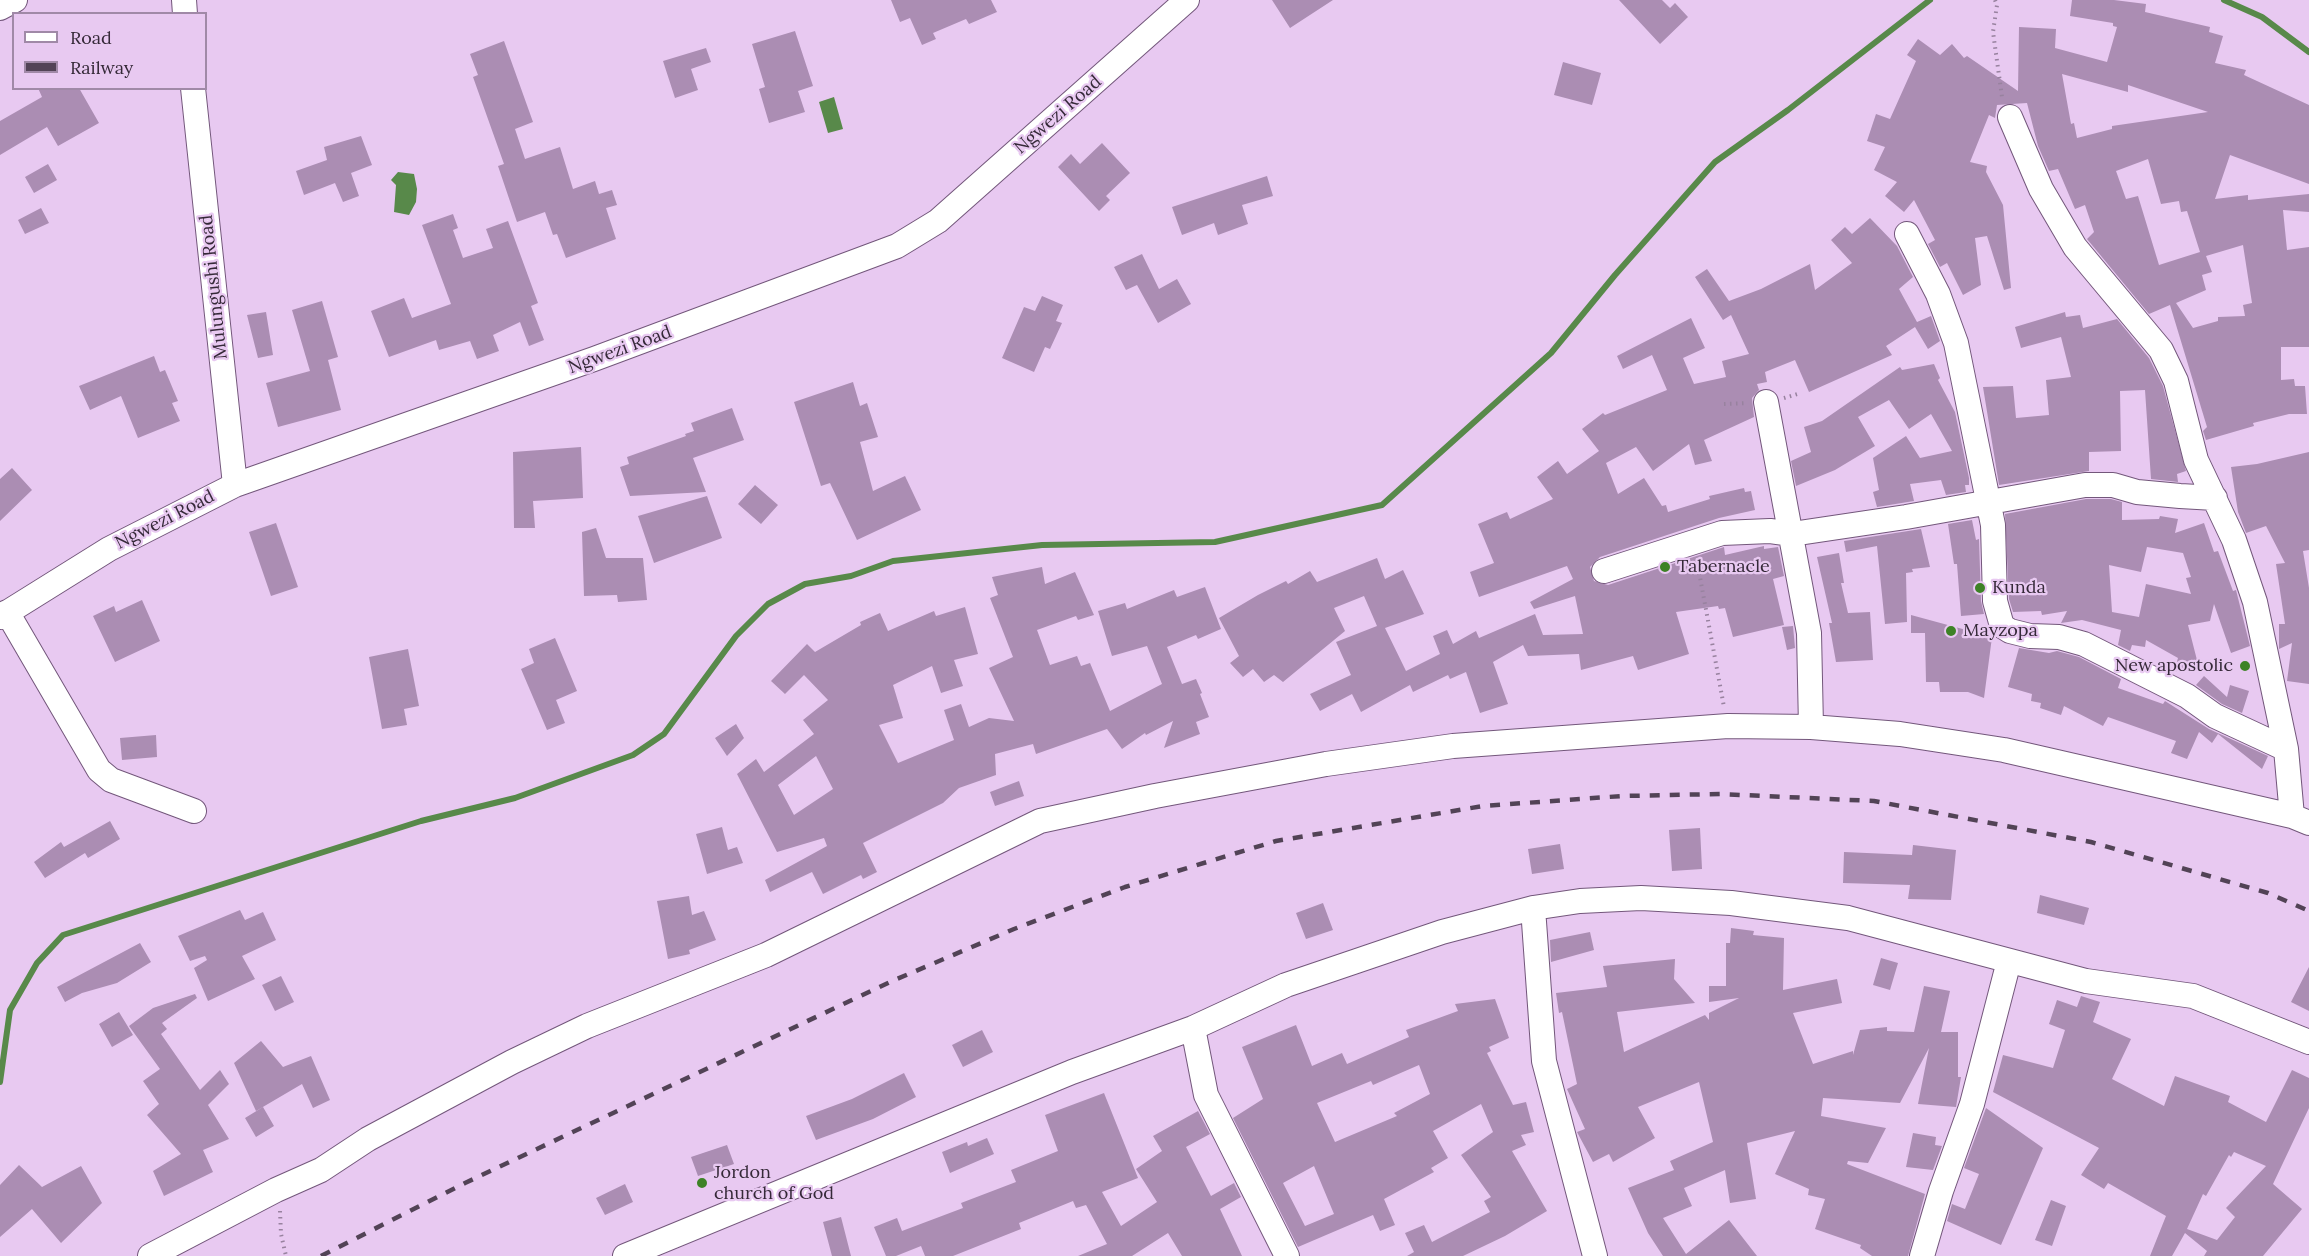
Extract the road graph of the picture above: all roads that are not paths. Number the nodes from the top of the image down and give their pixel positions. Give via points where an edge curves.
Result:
1 (15, 0) edge
2 (1187, 0) edge
3 (0, 8) edge
4 (193, 90) edge
5 (2010, 117) road end
6 (1906, 234) dead end
7 (1766, 402) dead end
8 (235, 485) junction
9 (2215, 498) junction
10 (1989, 501) junction
11 (1792, 534) junction
12 (1604, 571) dead end
13 (3, 615) edge
14 (1811, 727) junction
15 (2286, 748) junction
16 (194, 811) dead end
17 (2300, 819) edge
18 (1533, 908) junction
19 (2009, 961) junction
20 (1193, 1028) junction
21 (2309, 1042) edge
22 (684, 1231) junction
23 (150, 1256) edge
24 (625, 1256) edge
25 (676, 1256) edge
26 (1287, 1256) edge
27 (1595, 1256) edge
28 (1922, 1256) edge

1 - 3 street
2 - 8 street, Ngwezi Road via 938,221 897,246 584,363
4 - 8 street, Mulungushi Road
5 - 9 street via 2041,189 2075,247 2162,350 2176,381 2196,460
6 - 10 street via 1938,294 1956,343
7 - 11 street
8 - 13 street, Ngwezi Road via 109,549
9 - 10 street via 2085,485
9 - 15 street via 2255,602
10 - 11 street
10 - 15 street via 1995,601 2002,626 2030,636 2059,637 2084,644 2187,696 2225,721
11 - 12 street via 1722,533
11 - 14 street via 1809,633
13 - 16 street via 99,771 111,780
14 - 17 street via 1900,734 2004,750
14 - 23 street via 1728,726 1453,746 1326,764 1040,821 766,955 566,1036 377,1134 321,1170
15 - 17 street
18 - 19 street via 1641,898 1731,903 1848,918
18 - 20 street via 1374,953 1286,985
18 - 27 street via 1544,1061
19 - 21 street via 2086,981 2193,996
19 - 28 street via 1972,1104
20 - 22 street via 1072,1072
20 - 26 street via 1206,1095
22 - 24 street
22 - 25 street via 672,1249

